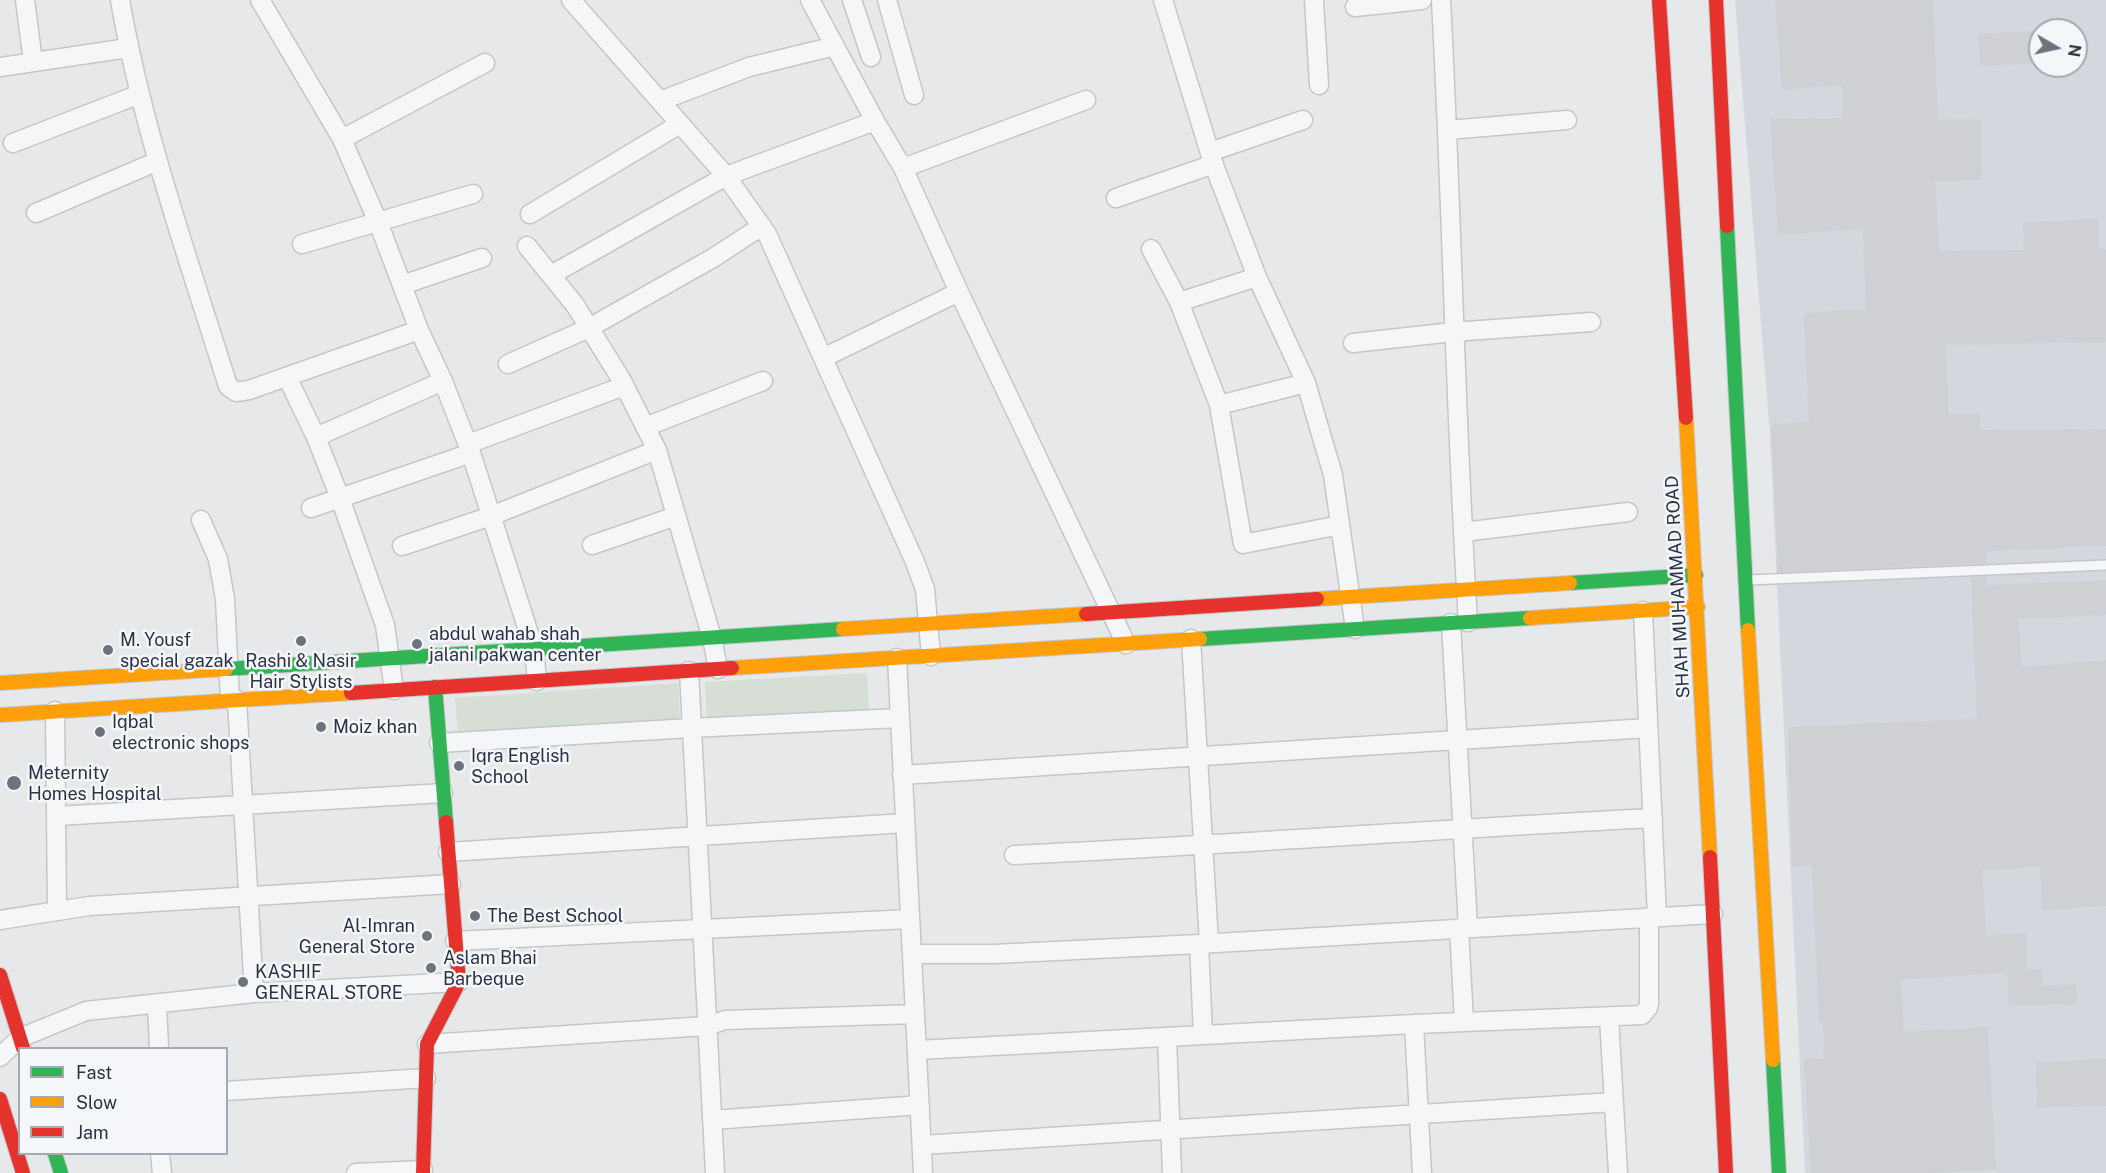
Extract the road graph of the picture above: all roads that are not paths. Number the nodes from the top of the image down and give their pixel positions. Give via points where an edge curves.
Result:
1 (25, 0) edge
2 (120, 0) edge
3 (260, 0) edge
4 (571, 0) edge
5 (810, 0) edge
6 (852, 0) edge
7 (887, 0) edge
8 (1163, 0) edge
9 (1314, 0) edge
10 (1422, 0) edge
11 (1441, 0) edge
12 (1659, 0) edge
13 (1716, 0) edge
14 (1355, 7) dead end
15 (835, 46) junction
16 (128, 48) junction
17 (871, 57) dead end
18 (33, 62) junction
19 (485, 63) dead end
20 (0, 67) edge
21 (1319, 85) dead end
22 (140, 94) junction
23 (914, 95) dead end
24 (1086, 100) dead end
25 (660, 101) junction
26 (1303, 120) dead end
27 (1567, 120) dead end
28 (875, 121) junction
29 (680, 124) junction
30 (1448, 129) junction
31 (342, 139) junction
32 (13, 143) dead end
33 (1212, 158) junction
34 (158, 161) junction
35 (903, 168) junction
36 (726, 176) junction
37 (473, 194) dead end
38 (1116, 198) dead end
39 (36, 213) dead end
40 (530, 214) dead end
41 (378, 222) junction
42 (762, 226) junction
43 (302, 244) dead end
44 (527, 246) dead end
45 (1151, 249) dead end
46 (482, 258) dead end
47 (551, 275) junction
48 (1257, 277) junction
49 (402, 285) junction
50 (959, 292) junction
51 (1179, 302) junction
52 (1591, 322) dead end
53 (590, 328) junction
54 (419, 330) junction
55 (1453, 332) junction
56 (1353, 343) dead end
57 (823, 358) junction
58 (508, 364) dead end
59 (287, 377) junction
60 (443, 381) junction
61 (763, 381) dead end
62 (1306, 384) junction
63 (624, 386) junction
64 (1219, 405) junction
65 (645, 427) junction
66 (316, 437) junction
67 (470, 448) junction
68 (657, 450) junction
69 (340, 498) junction
70 (311, 508) dead end
71 (1628, 512) dead end
72 (491, 516) junction
73 (676, 516) junction
74 (201, 520) dead end
75 (1340, 525) junction
76 (1463, 532) junction
77 (592, 545) dead end
78 (402, 546) dead end
79 (2106, 565) edge
80 (1696, 575) junction
81 (1745, 580) junction
82 (1466, 590) junction
83 (1351, 597) junction
84 (1698, 607) junction
85 (1643, 611) junction
86 (1110, 612) junction
87 (1460, 622) junction
88 (928, 624) junction
89 (1355, 629) junction
90 (712, 638) junction
91 (1191, 639) junction
92 (1126, 644) junction
93 (534, 649) junction
94 (931, 656) junction
95 (388, 658) junction
96 (897, 658) junction
97 (229, 669) junction
98 (718, 669) junction
99 (689, 671) junction
100 (537, 681) junction
101 (0, 683) edge
102 (435, 687) junction
103 (394, 690) junction
104 (234, 700) junction
105 (55, 711) junction
106 (0, 715) edge
107 (899, 718) junction
108 (691, 728) junction
109 (1648, 728) junction
110 (1457, 741) junction
111 (439, 743) junction
112 (1198, 757) junction
113 (902, 775) junction
114 (443, 792) junction
115 (242, 805) junction
116 (57, 816) junction
117 (1653, 818) junction
118 (905, 823) junction
119 (1462, 828) junction
120 (697, 836) junction
121 (1204, 846) junction
122 (448, 852) junction
123 (1014, 855) dead end
124 (451, 884) junction
125 (248, 896) junction
126 (57, 910) junction
127 (1713, 914) junction
128 (1653, 917) junction
129 (910, 919) junction
130 (0, 920) edge
131 (1464, 928) junction
132 (702, 929) junction
133 (455, 941) junction
134 (1204, 944) junction
135 (912, 954) junction
136 (0, 975) edge
137 (459, 982) junction
138 (254, 993) junction
139 (157, 1004) junction
140 (915, 1014) junction
141 (1609, 1018) junction
142 (1464, 1022) junction
143 (1414, 1024) junction
144 (707, 1026) junction
145 (1203, 1035) junction
146 (1167, 1037) junction
147 (21, 1043) edge
148 (428, 1044) junction
149 (159, 1047) edge
150 (917, 1050) junction
151 (0, 1058) edge
152 (426, 1078) junction
153 (228, 1091) edge
154 (0, 1099) edge
155 (1614, 1102) junction
156 (920, 1105) junction
157 (1419, 1114) junction
158 (712, 1120) junction
159 (1171, 1130) junction
160 (922, 1145) junction
161 (55, 1155) edge
162 (160, 1155) edge
163 (423, 1172) edge
164 (23, 1173) edge
165 (61, 1173) edge
166 (162, 1173) edge
167 (356, 1173) edge
168 (715, 1173) edge
169 (923, 1173) edge
170 (1173, 1173) edge
171 (1422, 1173) edge
172 (1618, 1173) edge
173 (1726, 1173) edge
174 (1779, 1173) edge

1 - 18 street
2 - 16 street
3 - 31 street
4 - 25 street
5 - 15 street
6 - 17 street
7 - 23 street
8 - 33 street
9 - 21 street
10 - 14 street
11 - 30 street
12 - 80 street, SHAH MUHAMMAD ROAD
13 - 81 street
15 - 25 street via 749,67
15 - 28 street
16 - 18 street
16 - 22 street
18 - 20 street
19 - 31 street
22 - 32 street
22 - 34 street
24 - 35 street
25 - 29 street
26 - 33 street
27 - 30 street
28 - 35 street
28 - 36 street
29 - 36 street
29 - 40 street
30 - 55 street
31 - 41 street
33 - 38 street
33 - 48 street
34 - 39 street
34 - 59 street via 228,386 236,392
35 - 50 street
36 - 42 street
36 - 47 street
37 - 41 street
41 - 43 street
41 - 49 street
42 - 53 street
42 - 57 street
44 - 47 street
45 - 51 street
46 - 49 street
47 - 53 street
48 - 51 street
48 - 62 street
49 - 54 street
50 - 57 street
50 - 86 street
51 - 64 street
52 - 55 street
53 - 58 street
53 - 63 street
54 - 59 street
54 - 60 street
55 - 56 street
55 - 76 street
57 - 88 street via 915,561 926,590
59 - 66 street
60 - 66 street
60 - 67 street
61 - 65 street
62 - 64 street
62 - 75 street via 1333,475
63 - 65 street
63 - 67 street
64 - 75 street via 1244,544
65 - 68 street
66 - 69 street
67 - 69 street
67 - 72 street
68 - 72 street
68 - 73 street
69 - 70 street
69 - 95 street via 385,625
71 - 76 street
72 - 78 street
72 - 93 street
73 - 77 street
73 - 90 street
74 - 97 street via 218,559
75 - 83 street
76 - 82 street
79 - 81 lane
80 - 82 street
80 - 84 street, SHAH MUHAMMAD ROAD
81 - 174 street
82 - 83 street
82 - 87 street
83 - 86 street
83 - 89 street
84 - 85 street
84 - 127 street, SHAH MUHAMMAD ROAD
85 - 87 street
85 - 109 street
86 - 88 street
86 - 92 street
87 - 89 street
87 - 110 street
88 - 90 street
88 - 94 street
89 - 91 street
90 - 93 street
90 - 98 street
91 - 92 street
91 - 112 street
92 - 94 street
93 - 95 street
93 - 100 street
94 - 96 street
95 - 97 street
95 - 103 street
96 - 98 street
96 - 107 street
97 - 101 street
97 - 104 street
98 - 99 street
99 - 100 street
99 - 108 street
100 - 102 street
102 - 103 street
102 - 111 street
103 - 104 street
104 - 105 street
104 - 115 street
105 - 106 street
105 - 116 street
107 - 108 street
107 - 113 street
108 - 111 street
108 - 120 street
109 - 110 street
109 - 117 street
110 - 112 street
110 - 119 street
111 - 114 street
112 - 113 street
112 - 121 street
113 - 118 street
114 - 115 street
114 - 122 street
115 - 116 street
115 - 125 street
116 - 126 street
117 - 119 street
117 - 128 street
118 - 120 street
118 - 129 street
119 - 121 street
119 - 131 street
120 - 122 street
120 - 132 street
121 - 123 street
121 - 134 street
122 - 124 street
124 - 125 street
124 - 133 street
125 - 126 street
125 - 138 street
126 - 130 street
127 - 128 street
127 - 173 street, SHAH MUHAMMAD ROAD
128 - 131 street
128 - 141 street via 1648,1008 1642,1015
129 - 132 street
129 - 135 street
131 - 134 street
131 - 142 street
132 - 133 street
132 - 144 street
133 - 137 street
134 - 135 street
134 - 145 street
135 - 140 street
136 - 147 street
137 - 138 street
137 - 148 street
138 - 139 street
139 - 147 street via 86,1011
139 - 149 street
140 - 144 street via 725,1020
140 - 150 street
141 - 142 street
141 - 155 street
142 - 143 street
143 - 145 street
143 - 157 street
144 - 148 street
144 - 158 street
145 - 146 street
146 - 150 street
146 - 159 street
147 - 151 street
148 - 152 street
150 - 156 street
152 - 153 street
152 - 163 street
154 - 164 street
155 - 157 street
155 - 172 street
156 - 158 street
156 - 160 street
157 - 159 street
157 - 171 street
158 - 168 street
159 - 160 street
159 - 170 street
160 - 169 street
161 - 165 street
162 - 166 street
163 - 167 street

